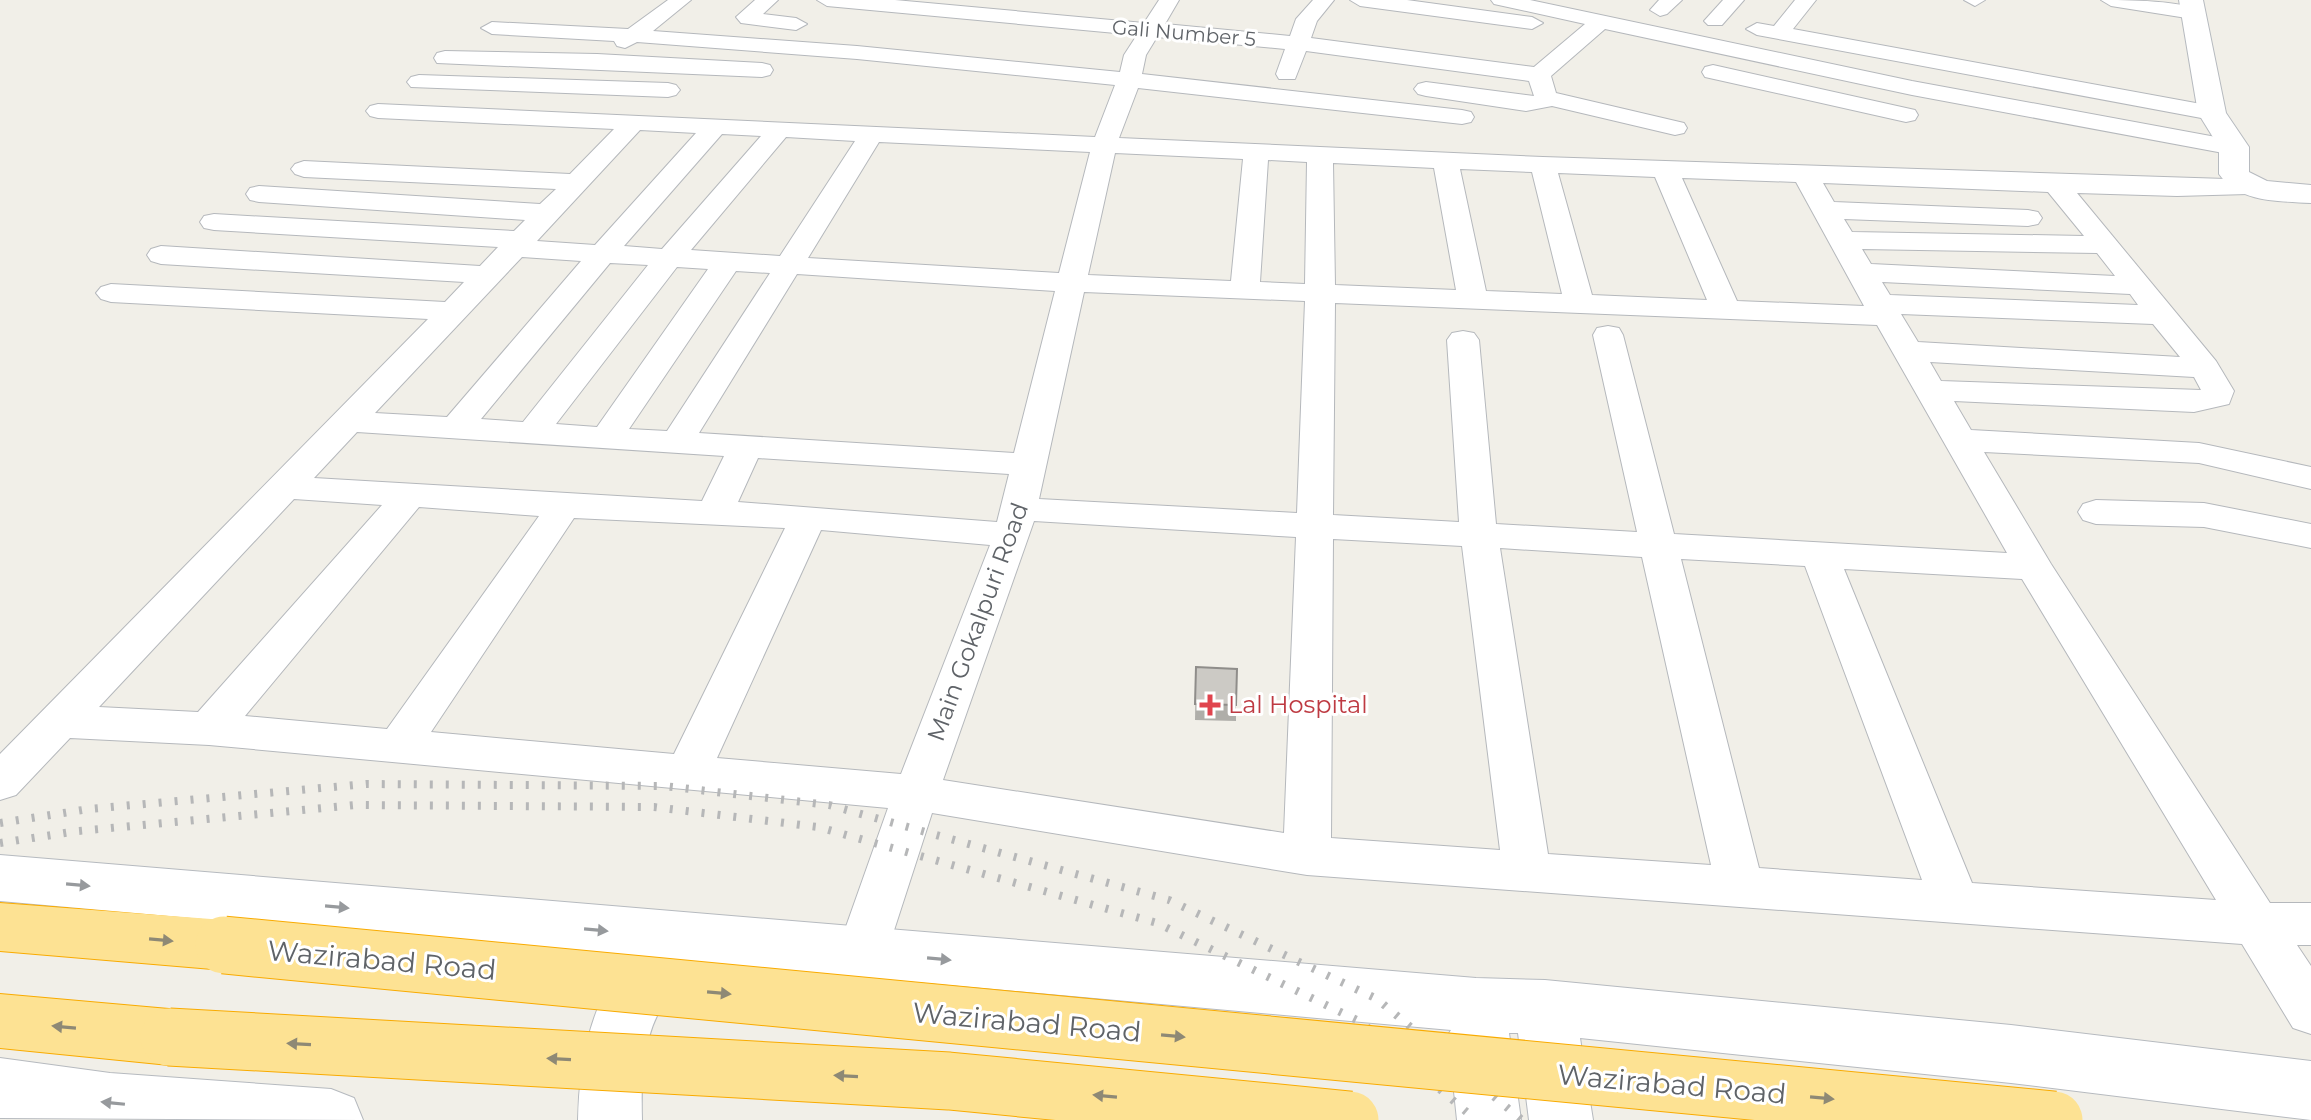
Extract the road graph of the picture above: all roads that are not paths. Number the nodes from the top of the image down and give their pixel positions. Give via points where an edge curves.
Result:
1 (681, 0) edge
2 (768, 0) edge
3 (827, 0) edge
4 (1324, 0) edge
5 (1360, 0) edge
6 (1501, 0) edge
7 (1734, 0) edge
8 (1806, 0) edge
9 (2111, 0) edge
10 (1134, 4) dead end
11 (1166, 4) edge
12 (1634, 5) dead end
13 (1666, 5) edge
14 (2192, 6) edge
15 (596, 12) dead end
16 (658, 17) junction
17 (747, 17) junction
18 (1307, 19) junction
19 (1715, 21) junction
20 (1337, 23) dead end
21 (819, 26) dead end
22 (492, 28) dead end
23 (1149, 30) junction
24 (1779, 33) junction
25 (634, 34) junction
26 (1582, 37) junction
27 (716, 41) junction
28 (1296, 43) junction
29 (1606, 48) dead end
30 (1532, 49) dead end
31 (1127, 54) junction
32 (445, 58) dead end
33 (1165, 59) dead end
34 (597, 61) junction
35 (1694, 68) dead end
36 (782, 71) dead end
37 (1316, 77) dead end
38 (1129, 80) junction
39 (419, 82) dead end
40 (1543, 86) junction
41 (1403, 87) dead end
42 (561, 88) junction
43 (686, 91) dead end
44 (378, 111) dead end
45 (2212, 113) junction
46 (1906, 115) dead end
47 (1462, 117) dead end
48 (519, 119) junction
49 (632, 125) junction
50 (716, 126) junction
51 (781, 128) junction
52 (1675, 128) dead end
53 (873, 132) junction
54 (1104, 145) junction
55 (2234, 147) junction
56 (1256, 151) junction
57 (1320, 153) junction
58 (1445, 159) junction
59 (583, 165) junction
60 (1543, 165) junction
61 (304, 169) dead end
62 (1665, 169) junction
63 (1804, 173) junction
64 (2056, 184) junction
65 (2248, 186) junction
66 (259, 194) dead end
67 (2311, 194) edge
68 (547, 213) junction
69 (2085, 220) junction
70 (214, 222) dead end
71 (518, 244) junction
72 (2106, 245) junction
73 (602, 254) junction
74 (161, 255) dead end
75 (669, 258) junction
76 (727, 262) junction
77 (789, 266) junction
78 (1859, 268) junction
79 (488, 275) junction
80 (1072, 283) junction
81 (2138, 286) junction
82 (1245, 291) junction
83 (111, 293) dead end
84 (1320, 294) junction
85 (1473, 300) junction
86 (1580, 304) junction
87 (1726, 310) junction
88 (453, 311) junction
89 (2159, 315) junction
90 (1608, 335) dead end
91 (1463, 340) dead end
92 (1907, 351) junction
93 (2205, 368) junction
94 (1929, 390) junction
95 (347, 421) junction
96 (456, 428) junction
97 (532, 433) junction
98 (606, 438) junction
99 (1960, 440) junction
100 (677, 442) junction
101 (746, 447) junction
102 (1030, 465) junction
103 (2311, 478) edge
104 (284, 487) junction
105 (411, 494) junction
106 (564, 506) junction
107 (715, 512) junction
108 (2096, 512) dead end
109 (808, 517) junction
110 (1016, 522) junction
111 (1315, 525) junction
112 (1479, 536) junction
113 (2311, 536) edge
114 (1658, 546) junction
115 (1819, 554) junction
116 (2034, 567) junction
117 (60, 721) junction
118 (209, 729) junction
119 (398, 747) junction
120 (688, 772) junction
121 (0, 783) edge
122 (916, 793) junction
123 (1307, 856) junction
124 (1527, 872) junction
125 (0, 878) edge
126 (1740, 887) junction
127 (1955, 902) junction
128 (2256, 924) junction
129 (2311, 924) edge
130 (0, 927) edge
131 (705, 939) junction
132 (862, 952) junction
133 (1476, 1005) junction
134 (1545, 1007) junction
135 (2311, 1011) edge
136 (0, 1021) edge
137 (0, 1088) edge
138 (2311, 1091) edge
139 (331, 1120) edge
140 (610, 1120) edge
141 (1350, 1120) edge
142 (1489, 1120) edge
143 (1561, 1120) edge
144 (2054, 1120) edge

1 - 16 street
2 - 17 street
3 - 23 street, Gali Number 5
4 - 18 street
5 - 26 street
6 - 26 street
7 - 19 street
8 - 24 street
9 - 14 street
10 - 11 street
11 - 23 street, Main Gokalpuri Road
12 - 13 street
13 - 19 street
14 - 45 main road
15 - 16 street
16 - 25 street
17 - 21 street
17 - 27 street
18 - 20 street
18 - 28 street
19 - 24 street
22 - 25 street
23 - 28 street, Gali Number 5
23 - 31 street, Main Gokalpuri Road
24 - 45 street
25 - 27 street
25 - 34 street
26 - 29 street
26 - 30 street
26 - 40 street
26 - 55 street via 1912,88
27 - 38 street
28 - 37 street via 1280,73
28 - 40 street, Gali Number 5
31 - 33 street
31 - 38 street, Main Gokalpuri Road
32 - 34 street
34 - 36 street
34 - 42 street
35 - 46 street
38 - 47 street
38 - 54 street, Main Gokalpuri Road via 1112,104
39 - 42 street
40 - 41 street via 1543,102 1526,104
40 - 52 street
42 - 43 street
42 - 48 street
44 - 48 street
45 - 55 main road
48 - 49 street
49 - 50 street
49 - 59 street
50 - 51 street
50 - 73 street
51 - 53 street
51 - 75 street
53 - 54 street
53 - 77 street
54 - 56 street
54 - 80 street, Main Gokalpuri Road
55 - 65 main road via 2234,174
56 - 57 street
56 - 82 street
57 - 58 street
57 - 84 street
58 - 60 street
58 - 85 street
59 - 61 street
59 - 68 street
60 - 62 street
60 - 86 street
62 - 63 street
62 - 87 street
63 - 64 street
63 - 78 street
64 - 65 street
64 - 69 street
65 - 67 main road
66 - 68 street
68 - 71 street
69 - 72 street
69 - 78 street
70 - 71 street
71 - 73 street
71 - 79 street
72 - 78 street
72 - 81 street
73 - 75 street
73 - 96 street
74 - 79 street
75 - 76 street
75 - 97 street
76 - 77 street
76 - 98 street
77 - 80 street
77 - 100 street
78 - 81 street
78 - 87 street
78 - 89 street
78 - 92 street
79 - 88 street
80 - 82 street
80 - 102 street, Main Gokalpuri Road
81 - 89 street
82 - 84 street
83 - 88 street
84 - 85 street
84 - 111 street
85 - 86 street
86 - 87 street
88 - 95 street
89 - 93 street
90 - 114 street
91 - 112 street
92 - 93 street
92 - 94 street
93 - 94 street via 2218,391 2217,397 2205,401
94 - 99 street
95 - 96 street
95 - 104 street
96 - 97 street
97 - 98 street
98 - 100 street
99 - 103 street via 2199,453
99 - 116 street
100 - 101 street
101 - 102 street
101 - 107 street
102 - 110 street, Main Gokalpuri Road
104 - 105 street
104 - 117 street
105 - 106 street
105 - 118 street
106 - 107 street
106 - 119 street
107 - 109 street
108 - 113 street via 2204,515
109 - 110 street
109 - 120 street
110 - 111 street
110 - 122 street, Main Gokalpuri Road
111 - 112 street
111 - 123 street
112 - 114 street
112 - 124 street
114 - 115 street
114 - 126 street
115 - 116 street
115 - 127 street
116 - 128 street
117 - 118 street
117 - 121 street
118 - 119 street
119 - 120 street
120 - 122 street
122 - 123 street
122 - 132 street, Main Gokalpuri Road
123 - 124 street
124 - 126 street
125 -> 131 main road
126 - 127 street
127 - 128 street
128 - 129 street
128 - 135 street
130 -> 144 highway, Wazirabad Road, bridge
131 - 132 main road
131 - 140 main road via 653,972 621,1026 608,1091
132 -> 133 main road
133 - 134 main road
133 - 142 main road
134 - 138 main road via 2011,1054
134 - 143 main road
141 -> 136 highway, bridge via 949,1081 169,1037
139 -> 137 main road via 110,1103

